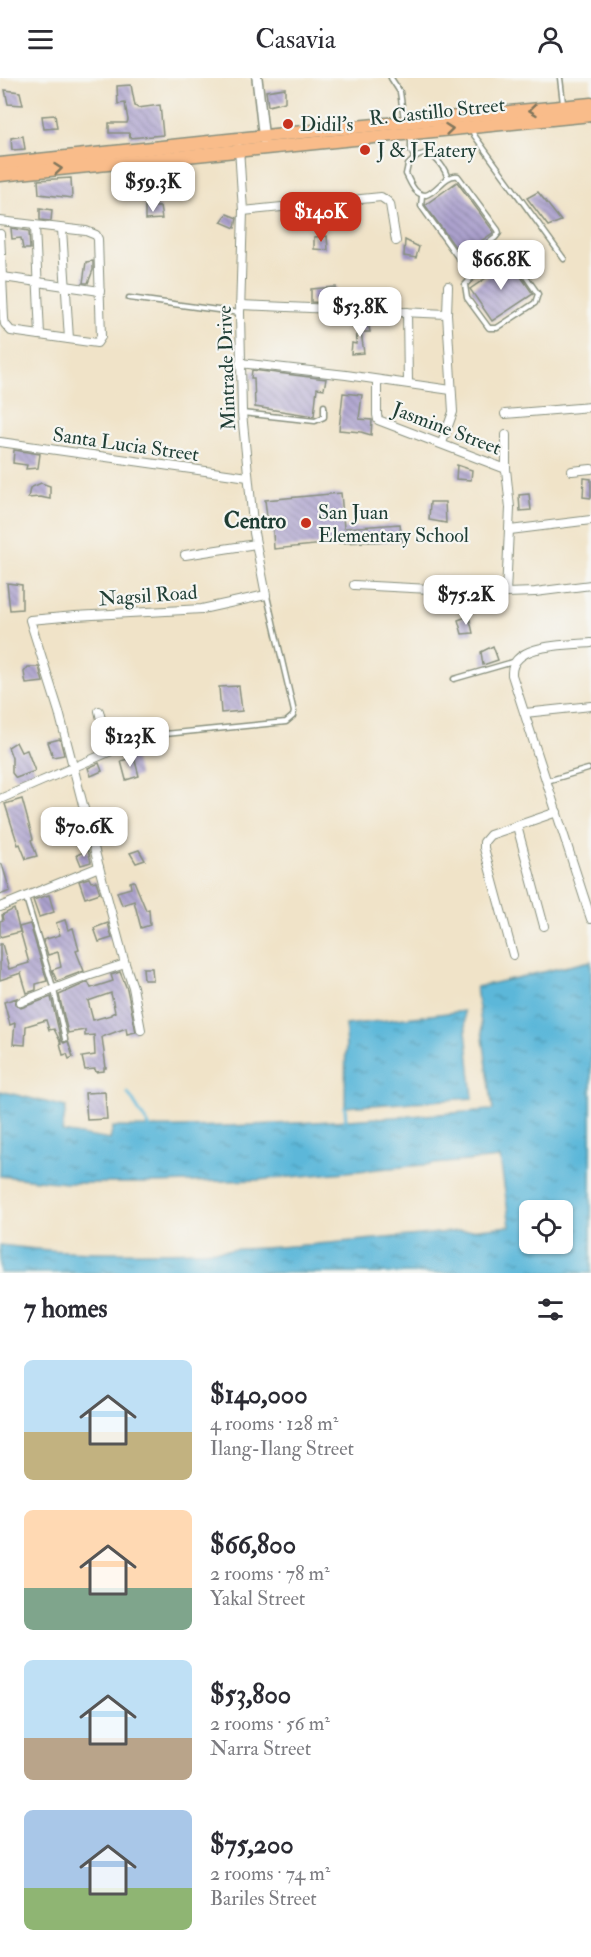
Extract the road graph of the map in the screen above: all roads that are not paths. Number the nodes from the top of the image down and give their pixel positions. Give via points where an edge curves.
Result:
1 (257, 78) edge
2 (391, 78) edge
3 (561, 78) edge
4 (591, 104) edge
5 (563, 107) junction
6 (591, 115) edge
7 (471, 127) junction
8 (407, 130) junction
9 (265, 142) junction
10 (239, 145) junction
11 (415, 158) junction
12 (0, 164) edge
13 (0, 175) edge
14 (447, 177) junction
15 (422, 196) junction
16 (243, 212) junction
17 (0, 221) edge
18 (35, 226) junction
19 (62, 229) junction
20 (0, 234) edge
21 (396, 241) dead end
22 (564, 259) dead end
23 (462, 263) junction
24 (3, 277) junction
25 (472, 277) junction
26 (38, 281) junction
27 (448, 286) dead end
28 (67, 287) junction
29 (100, 291) junction
30 (129, 298) dead end
31 (240, 309) junction
32 (407, 312) junction
33 (447, 314) junction
34 (40, 335) junction
35 (69, 339) junction
36 (240, 363) junction
37 (377, 380) junction
38 (408, 383) junction
39 (451, 390) junction
40 (324, 406) dead end
41 (591, 407) edge
42 (242, 413) junction
43 (505, 414) dead end
44 (506, 435) dead end
45 (0, 442) edge
46 (442, 443) junction
47 (506, 469) junction
48 (591, 469) edge
49 (572, 471) dead end
50 (248, 477) junction
51 (591, 520) edge
52 (510, 530) junction
53 (256, 544) junction
54 (185, 555) dead end
55 (354, 585) dead end
56 (591, 585) edge
57 (506, 593) junction
58 (266, 595) junction
59 (591, 643) edge
60 (514, 662) junction
61 (454, 679) dead end
62 (591, 706) edge
63 (99, 711) dead end
64 (525, 713) junction
65 (165, 734) dead end
66 (73, 767) junction
67 (588, 769) dead end
68 (547, 781) junction
69 (0, 800) edge
70 (557, 812) junction
71 (517, 826) junction
72 (99, 867) junction
73 (591, 882) edge
74 (581, 885) junction
75 (26, 897) junction
76 (0, 907) edge
77 (591, 919) edge
78 (544, 926) dead end
79 (513, 955) dead end
80 (125, 964) junction
81 (54, 990) junction
82 (21, 1002) dead end
83 (141, 1030) dead end
84 (65, 1039) dead end

1 - 9 street
2 - 8 lane via 400,92
3 - 5 lane
4 - 5 main road, R. Castillo Street
5 -> 8 main road, R. Castillo Street
6 - 7 main road, R. Castillo Street
8 -> 7 main road, R. Castillo Street
7 - 22 lane
8 - 9 main road, R. Castillo Street
8 - 11 lane
9 - 10 main road, R. Castillo Street
10 - 12 main road, R. Castillo Street
13 -> 10 main road, R. Castillo Street
10 - 16 street, Mintrade Drive
11 - 14 lane via 424,153 431,155
11 - 15 lane via 406,174
14 - 15 lane via 431,194
14 - 23 lane via 460,178 499,233
15 - 23 lane via 421,206
16 - 21 street via 381,197 390,204
16 - 31 street, Mintrade Drive
17 - 18 street
18 - 19 street
18 - 26 street
19 - 28 street
19 - 29 street via 96,235
20 - 24 street
23 - 25 lane
24 - 26 street
24 - 34 street via 5,324 15,333
25 - 25 lane via 465,285 467,298 489,328 497,328 537,300 538,294 511,258 500,260
26 - 28 street
26 - 34 street
27 - 33 street
28 - 29 street
28 - 35 street
29 - 35 street via 99,342
30 - 31 lane
31 - 32 street
31 - 36 street, Mintrade Drive
32 - 33 street
32 - 38 street
33 - 39 street
34 - 35 street
36 - 37 street
36 - 42 street, Mintrade Drive
37 - 38 street
37 - 46 street, Jasmine Street via 377,418
38 - 39 street
39 - 46 street via 453,412
40 - 42 lane via 324,417 315,421
41 - 43 street
42 - 50 street, Mintrade Drive
44 - 47 street
45 - 50 street, Santa Lucia Street
46 - 47 street, Jasmine Street
47 - 52 street
48 - 49 street
50 - 53 street, Mintrade Drive
51 - 52 street
52 - 57 street
53 - 54 street
53 - 58 street, Mintrade Drive
55 - 57 street
56 - 57 street
58 - 65 lane via 293,717 286,722
58 - 66 street, Nagsil Road via 202,609 30,620
59 - 60 street via 530,650
60 - 61 lane
60 - 64 street via 512,675
62 - 64 street
63 - 66 street via 109,752
64 - 68 street
66 - 69 street
66 - 72 street
67 - 68 lane
68 - 70 street
70 - 71 street
70 - 74 street
71 - 78 street
71 - 79 street via 487,837 484,848
72 - 75 street
72 - 80 street
73 - 74 street
74 - 77 street
75 - 76 street
75 - 81 lane
80 - 81 street
80 - 83 street
81 - 82 street
81 - 84 lane

